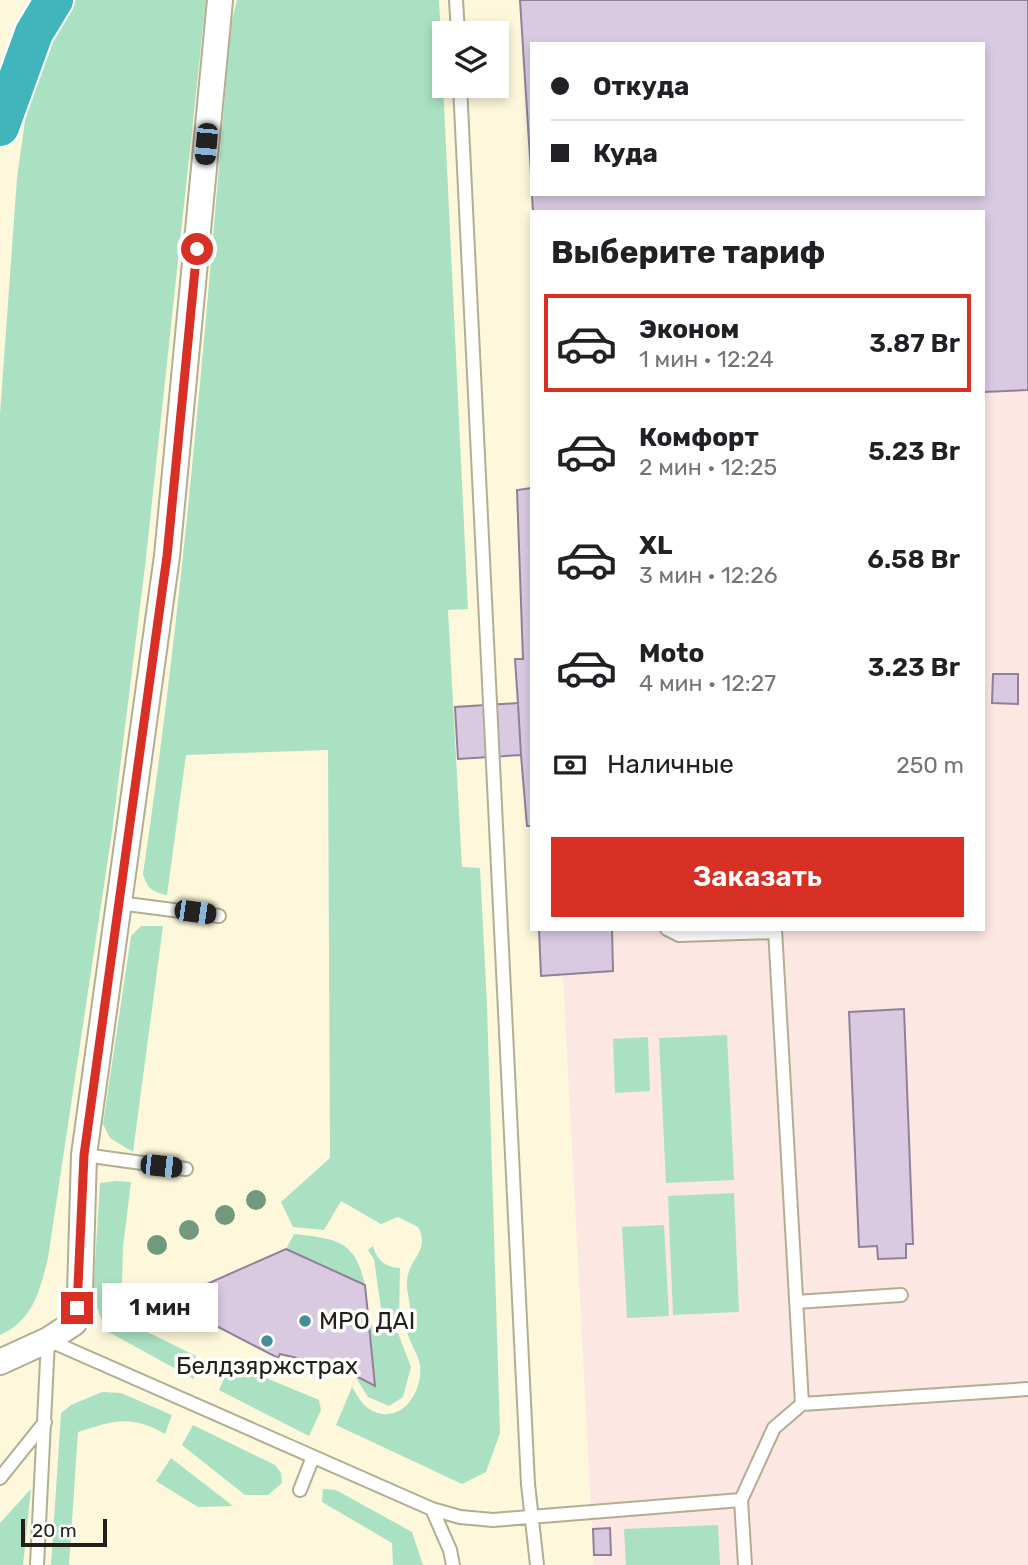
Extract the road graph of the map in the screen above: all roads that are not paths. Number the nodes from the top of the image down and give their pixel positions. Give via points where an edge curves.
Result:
1 (54, 0) edge
2 (220, 0) edge
3 (456, 0) edge
4 (457, 21) edge
5 (461, 98) edge
6 (0, 127) edge
7 (120, 903) junction
8 (219, 916) dead end
9 (671, 931) edge
10 (756, 931) edge
11 (775, 931) edge
12 (84, 1155) junction
13 (186, 1169) dead end
14 (901, 1295) dead end
15 (796, 1302) junction
16 (48, 1340) junction
17 (0, 1363) edge
18 (1028, 1389) edge
19 (802, 1404) junction
20 (45, 1422) junction
21 (313, 1457) junction
22 (0, 1478) edge
23 (300, 1490) dead end
24 (741, 1500) junction
25 (432, 1509) junction
26 (530, 1518) junction
27 (37, 1565) edge
28 (453, 1565) edge
29 (537, 1565) edge
30 (745, 1565) edge

1 - 6 highway via 34,33
2 - 7 street via 167,556
3 - 4 lane
5 - 26 lane
7 - 8 lane
7 - 12 street
9 - 10 lane via 679,935
11 - 15 lane
12 - 13 lane
12 - 16 street via 78,1303 74,1323
14 - 15 lane
15 - 19 lane
16 - 17 street
16 - 20 lane
16 - 21 lane
18 - 19 lane
19 - 24 lane via 774,1428
20 - 22 lane
20 - 27 lane
21 - 23 lane
21 - 25 lane
24 - 26 lane
24 - 30 lane
25 - 26 lane via 460,1517
25 - 28 lane
26 - 29 lane

